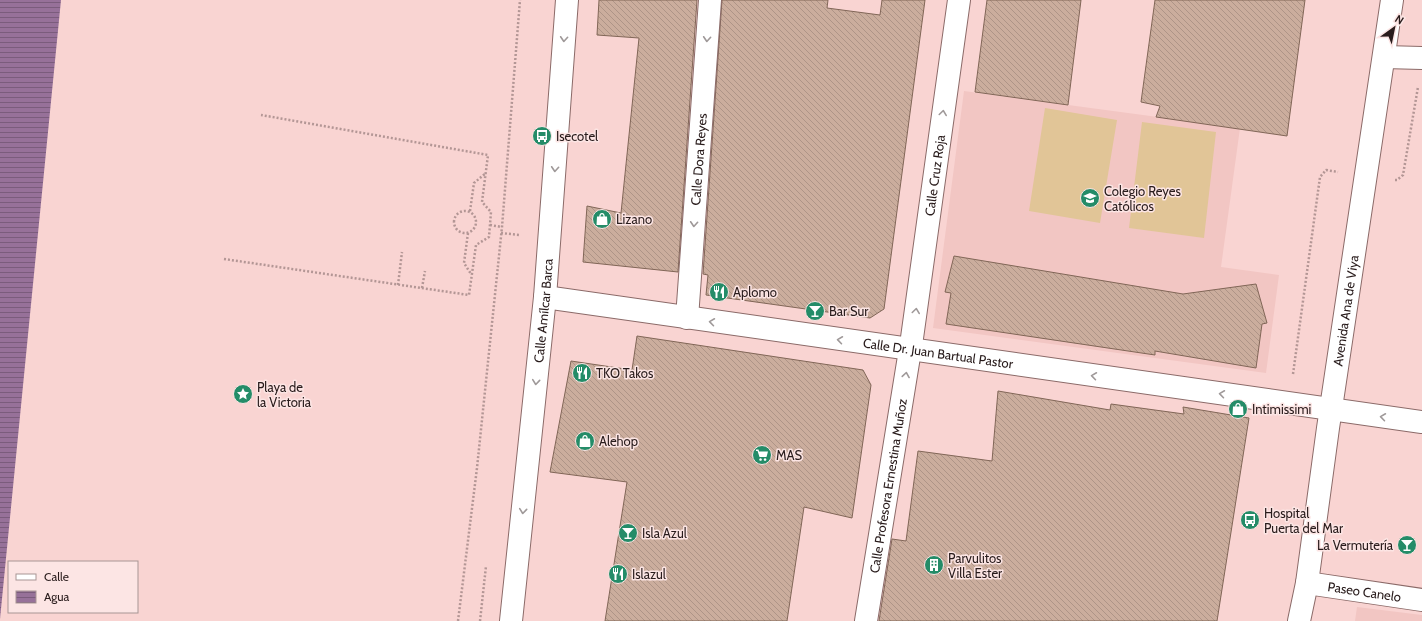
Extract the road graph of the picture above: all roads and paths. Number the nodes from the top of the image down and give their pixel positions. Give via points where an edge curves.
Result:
1 (520, 0) edge
2 (567, 0) edge
3 (710, 0) edge
4 (959, 0) edge
5 (1392, 0) edge
6 (1384, 57) junction
7 (1422, 58) edge
8 (1419, 81) dead end
9 (261, 115) dead end
10 (486, 172) junction
11 (1366, 176) junction
12 (470, 212) junction
13 (490, 225) junction
14 (502, 226) junction
15 (468, 233) junction
16 (402, 252) dead end
17 (224, 259) dead end
18 (425, 271) dead end
19 (472, 275) junction
20 (398, 285) junction
21 (422, 288) junction
22 (545, 297) junction
23 (687, 318) junction
24 (910, 350) junction
25 (1292, 379) dead end
26 (1330, 410) junction
27 (1422, 422) edge
28 (1307, 583) junction
29 (1422, 600) edge
30 (458, 621) edge
31 (511, 621) edge
32 (866, 621) edge
33 (1300, 621) edge

1 - 14 path
2 -> 22 street, Calle Amílcar Barca
3 -> 23 street, Calle Dora Reyes
24 -> 4 street, Calle Cruz Roja
5 - 6 street, Avenida Ana de Viya
6 - 7 street
6 - 11 street, Avenida Ana de Viya
8 - 11 path via 1403,175 1397,180
9 - 10 path via 488,155
10 - 12 path via 474,183
10 - 13 path via 482,202 492,212
11 - 25 path via 1326,170 1320,177
11 - 26 street, Avenida Ana de Viya
12 - 15 path via 475,217 477,225
12 - 15 path via 459,212 453,221 458,231
13 - 14 path
13 - 19 path via 489,237 476,245
14 - 30 path
15 - 19 path via 464,263
16 - 20 path
17 - 20 path
18 - 21 path
19 - 21 path via 469,295
20 - 21 path
22 - 23 street, Calle Dr. Juan Bartual Pastor
22 -> 31 street, Calle Amílcar Barca
24 -> 23 street, Calle Dr. Juan Bartual Pastor
26 -> 24 street, Calle Dr. Juan Bartual Pastor
32 -> 24 street, Calle Profesora Ernestina Muñoz
27 -> 26 street, Calle Dr. Juan Bartual Pastor
26 - 28 street, Avenida Ana de Viya
28 - 29 street, Paseo Canelo
28 - 33 street, Avenida Ana de Viya

